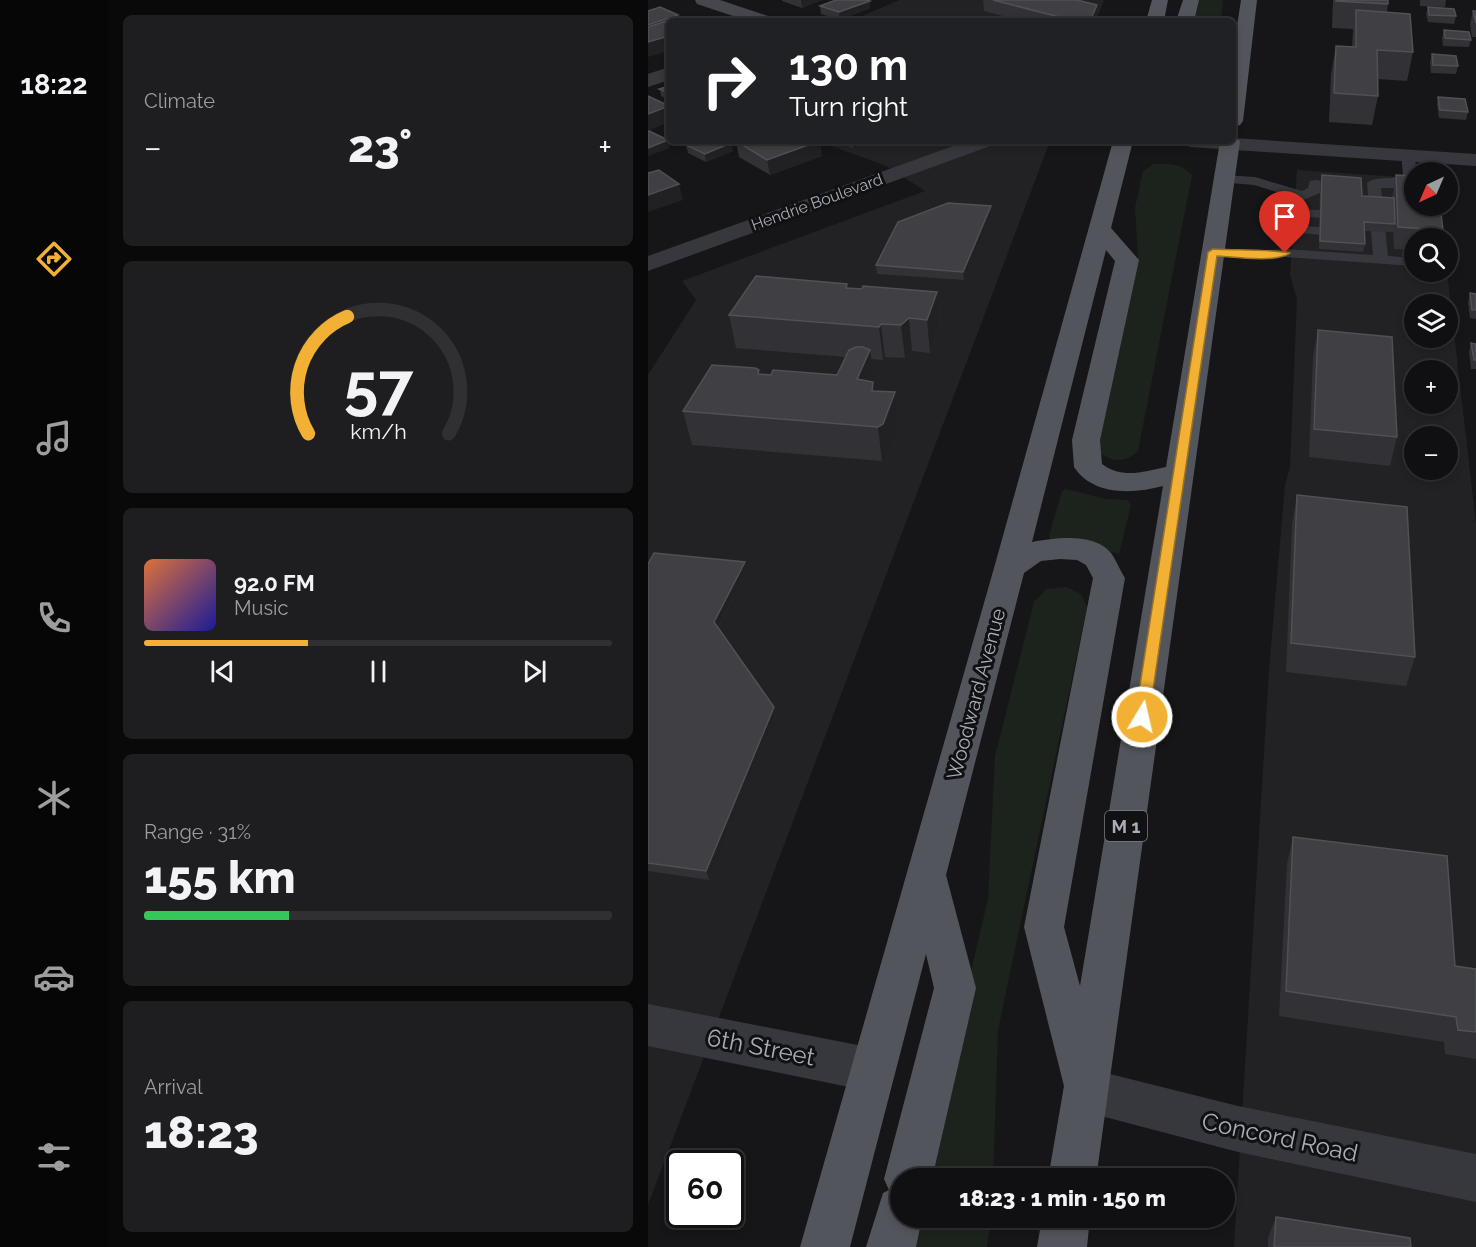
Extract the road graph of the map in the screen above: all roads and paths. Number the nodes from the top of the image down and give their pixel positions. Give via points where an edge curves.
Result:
1 (703, 0) edge
2 (1191, 0) edge
3 (1247, 2) edge
4 (756, 18) edge
5 (1186, 18) edge
6 (1236, 72) edge
7 (666, 74) edge
8 (648, 81) edge
9 (1236, 137) edge
10 (978, 144) edge
11 (1122, 144) edge
12 (1230, 144) edge
13 (1408, 154) junction
14 (1476, 160) edge
15 (1224, 179) junction
16 (1374, 199) junction
17 (1345, 201) edge
18 (1303, 202) junction
19 (1100, 229) junction
20 (1303, 243) junction
21 (1380, 248) junction
22 (1213, 252) junction
23 (1404, 258) edge
24 (648, 264) edge
25 (1179, 472) junction
26 (1010, 568) junction
27 (927, 874) junction
28 (648, 1024) edge
29 (873, 1070) junction
30 (1086, 1090) junction
31 (911, 1168) edge
32 (1074, 1168) edge
33 (1476, 1178) edge
34 (896, 1228) edge
35 (1065, 1228) edge
36 (825, 1247) edge
37 (891, 1247) edge
38 (1062, 1247) edge

1 - 4 street
2 - 5 main road
3 - 6 main road, M 1
7 - 8 street
9 - 13 street
10 - 24 street, Hendrie Boulevard
11 - 19 main road, Woodward Avenue
12 - 15 main road, M 1
13 - 14 street
13 - 16 lane via 1410,177
15 - 18 lane via 1255,181
15 - 22 main road, M 1
16 - 18 lane
16 - 18 lane via 1315,184 1315,190
16 - 21 lane
17 - 18 lane
18 - 20 lane
19 - 25 main road via 1127,260 1086,440 1088,467 1099,478 1122,483
19 - 26 main road, Woodward Avenue
20 - 21 lane
20 - 21 lane
20 - 22 lane
21 - 23 lane
22 - 25 main road, M 1
25 - 30 main road, M 1
26 - 27 main road, Woodward Avenue
26 - 30 main road via 1033,552 1083,550 1098,558 1109,578 1044,927
27 - 29 main road, Woodward Avenue
27 - 31 main road via 955,988
28 - 29 street, 6th Street
29 - 36 main road, Woodward Avenue
30 - 32 main road, M 1
30 - 33 street, Concord Road via 1238,1129
34 - 37 main road
35 - 38 main road

